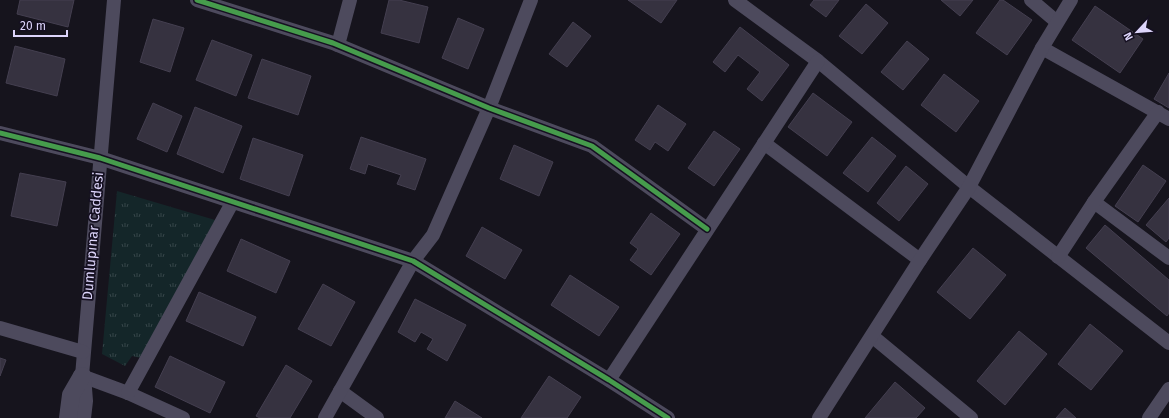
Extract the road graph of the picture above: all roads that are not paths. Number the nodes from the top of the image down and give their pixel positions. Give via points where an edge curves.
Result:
1 (114, 0) edge
2 (197, 0) edge
3 (350, 0) edge
4 (531, 0) edge
5 (735, 0) edge
6 (1031, 0) edge
7 (1071, 0) edge
8 (1058, 22) junction
9 (338, 45) junction
10 (1042, 48) junction
11 (818, 61) junction
12 (489, 108) junction
13 (1163, 116) edge
14 (0, 132) edge
15 (764, 143) junction
16 (100, 158) junction
17 (969, 187) junction
18 (1094, 202) junction
19 (232, 203) junction
20 (706, 229) junction
21 (1058, 257) junction
22 (1169, 258) edge
23 (920, 260) junction
24 (413, 261) junction
25 (0, 328) edge
26 (872, 336) junction
27 (1169, 343) edge
28 (83, 352) junction
29 (82, 376) junction
30 (609, 380) junction
31 (1169, 389) edge
32 (340, 391) junction
33 (128, 393) junction
34 (68, 418) edge
35 (82, 418) edge
36 (183, 418) edge
37 (325, 418) edge
38 (377, 418) edge
39 (668, 418) edge
40 (819, 418) edge
41 (971, 418) edge
42 (1149, 418) edge

1 - 16 street, Dumlupınar Caddesi
2 - 9 street
3 - 9 street
4 - 12 street
5 - 11 street
6 - 8 street
7 - 8 street
8 - 10 street
9 - 12 street
10 - 13 street
10 - 17 street
11 - 15 street
11 - 17 street
12 - 20 street via 592,146
12 - 24 street via 433,235
13 - 18 street
14 - 16 street
15 - 20 street
15 - 23 street
16 - 19 street
16 - 28 street, Dumlupınar Caddesi
17 - 21 street
17 - 23 street
18 - 21 street
18 - 22 street
19 - 24 street
19 - 33 street
20 - 30 street
21 - 27 street
23 - 26 street
24 - 30 street
24 - 32 street
25 - 28 street
26 - 40 street
26 - 41 street
28 - 29 street, Dumlupınar Caddesi
29 - 33 street
29 - 34 street, Dumlupınar Caddesi via 71,395
29 - 35 street, Dumlupınar Caddesi
30 - 39 street
31 - 42 street
32 - 37 street
32 - 38 street
33 - 36 street

